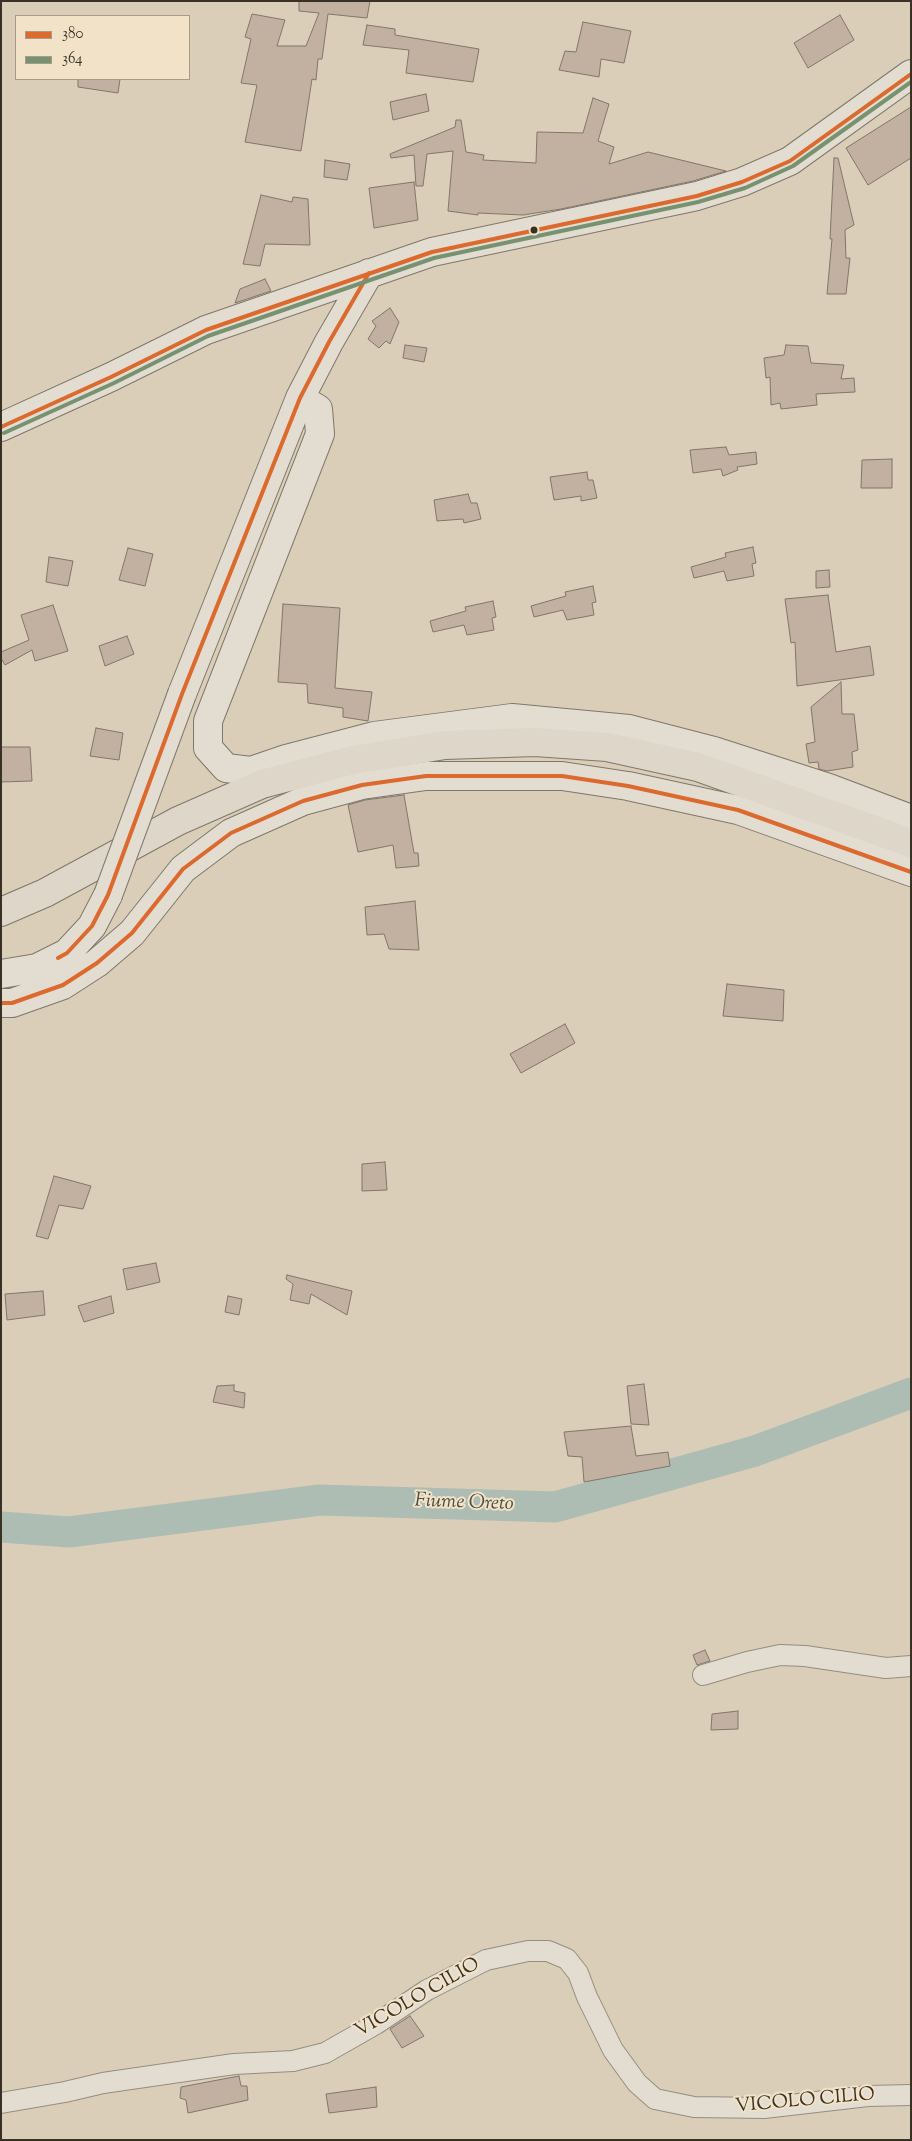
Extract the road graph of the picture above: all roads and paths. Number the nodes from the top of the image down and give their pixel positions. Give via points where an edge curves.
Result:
1 (911, 74) edge
2 (369, 273) junction
3 (300, 398) junction
4 (1, 427) edge
5 (911, 819) edge
6 (911, 843) edge
7 (911, 872) edge
8 (1, 912) edge
9 (1, 974) edge
10 (1, 1003) edge
11 (911, 1666) edge
12 (703, 1675) dead end
13 (911, 2095) edge
14 (1, 2103) edge

1 - 2 main road via 790,161 742,182 697,196 432,252
2 - 3 main road
2 - 4 main road via 206,330 111,378
3 - 5 main road via 318,410 320,434 208,721 208,748 226,768 251,772 286,759 374,736 512,718 629,729 657,736 820,785
3 - 9 main road, bridge via 182,694 108,895 92,926 67,953 37,968
6 - 8 main road via 698,767 607,747 535,742 445,745 353,760 262,784 178,821 45,893
7 - 10 main road via 738,810 628,786 562,776 426,776 362,785 302,801 232,833 183,869 132,934 97,962 63,985 12,1003
11 - 12 street via 886,1668 780,1655
13 - 14 street, VICOLO CILIO via 868,2096 764,2108 694,2107 655,2099 637,2083 613,2050 578,1973 567,1959 548,1951 528,1951 486,1960 427,1990 325,2053 293,2061 234,2064 103,2083

